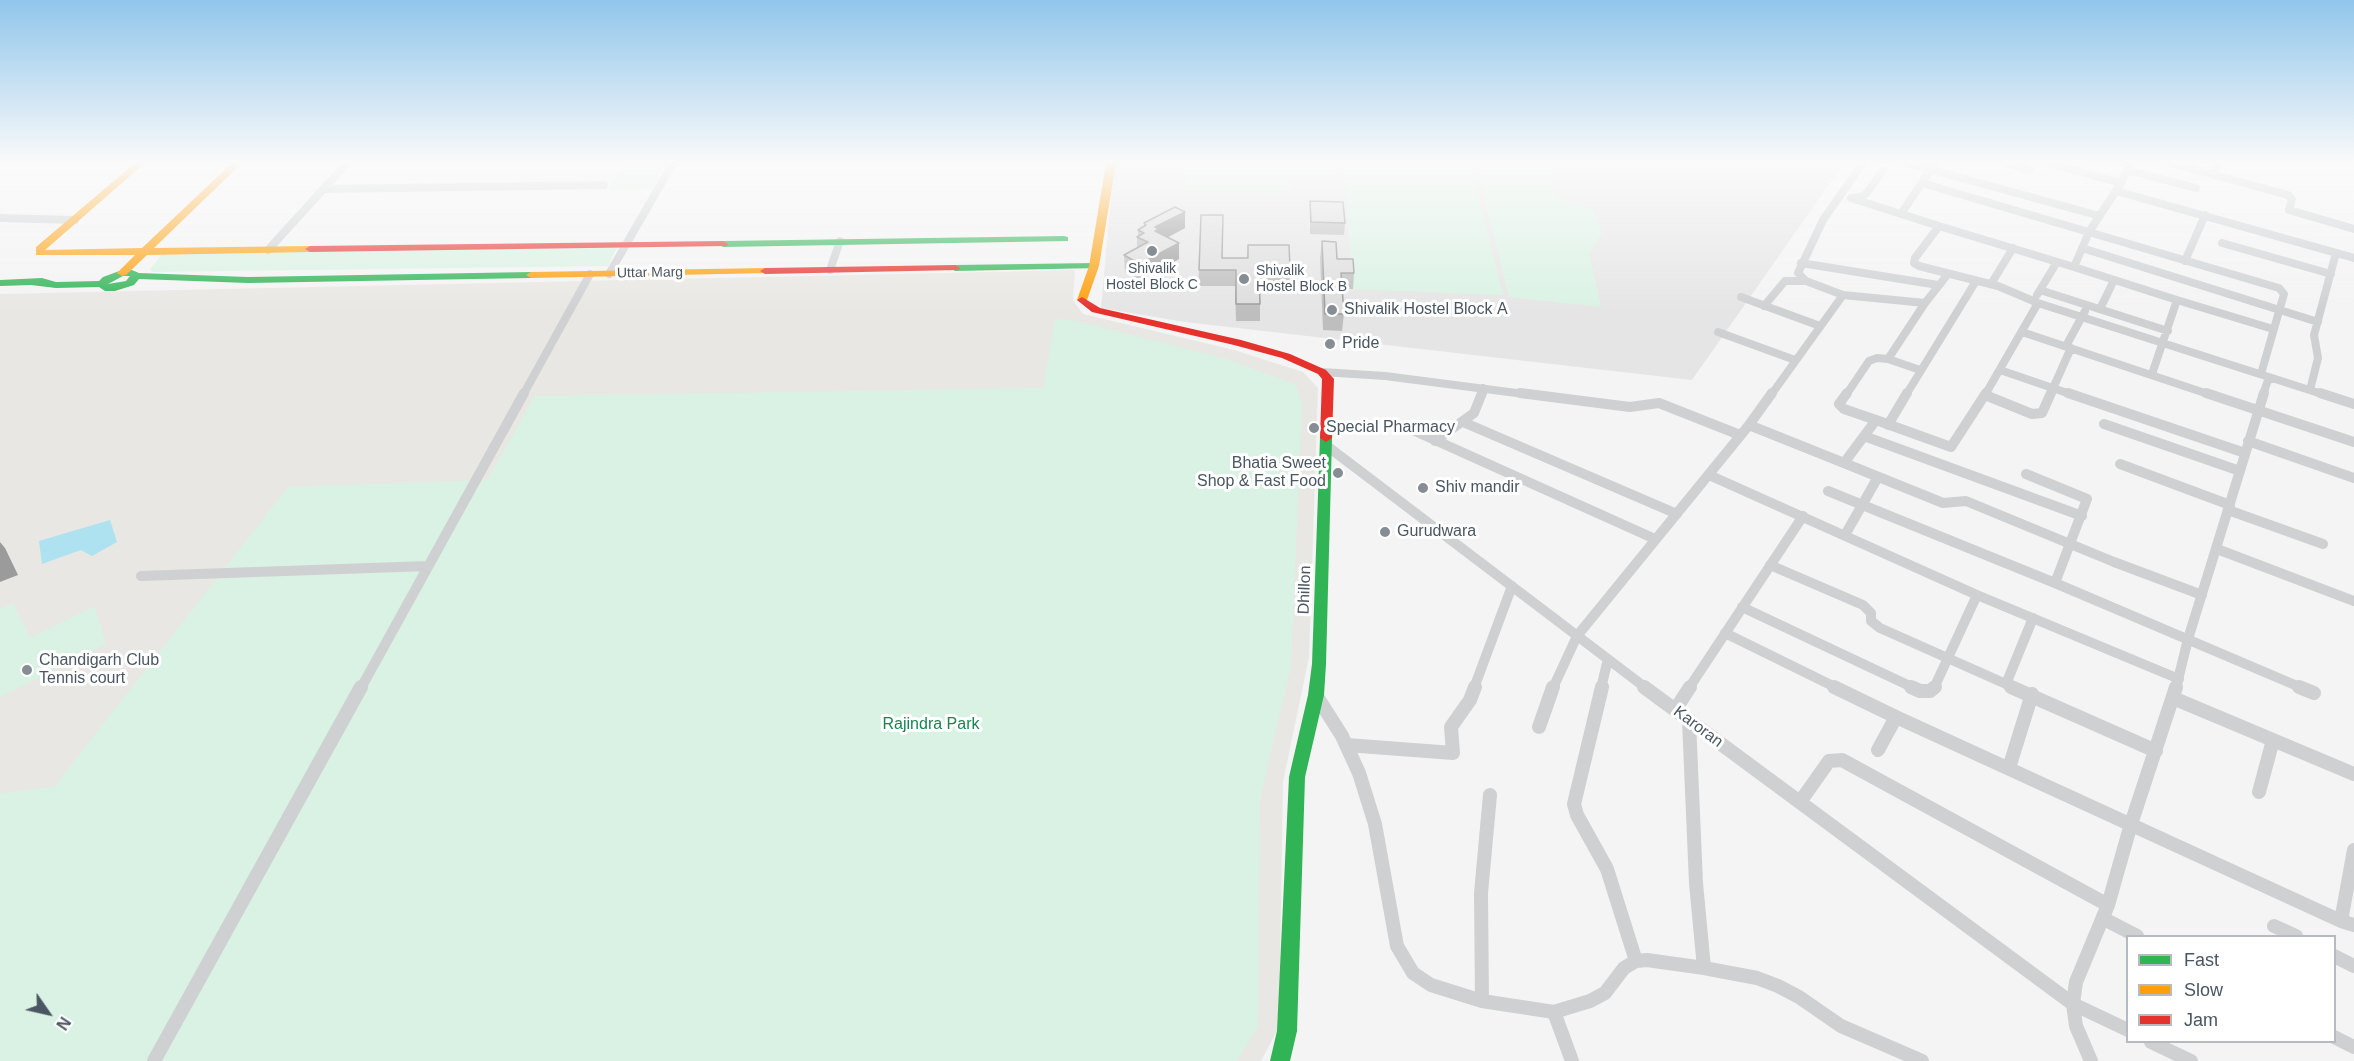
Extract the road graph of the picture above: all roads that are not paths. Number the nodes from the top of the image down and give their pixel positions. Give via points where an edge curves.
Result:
1 (84, 213) edge
2 (190, 213) edge
3 (193, 213) edge
4 (302, 213) edge
5 (644, 213) edge
6 (1095, 213) edge
7 (1100, 213) edge
8 (1828, 213) edge
9 (1896, 213) edge
10 (2023, 213) edge
11 (2088, 213) edge
12 (2102, 213) edge
13 (2200, 213) edge
14 (2294, 213) edge
15 (1901, 214) joint
16 (2205, 215) junction
17 (2100, 216) junction
18 (0, 218) edge
19 (75, 220) junction
20 (1939, 226) junction
21 (2354, 229) edge
22 (2089, 232) junction
23 (1064, 239) dead end
24 (840, 241) junction
25 (2222, 243) dead end
26 (626, 244) junction
27 (2013, 248) junction
28 (2082, 248) junction
29 (268, 250) junction
30 (151, 252) junction
31 (2336, 253) junction
32 (2353, 254) edge
33 (2185, 261) junction
34 (2057, 262) junction
35 (1801, 263) junction
36 (1088, 266) junction
37 (2074, 267) junction
38 (830, 270) junction
39 (590, 274) junction
40 (609, 274) junction
41 (1948, 274) junction
42 (2331, 274) junction
43 (122, 278) junction
44 (2114, 280) junction
45 (1806, 281) junction
46 (1977, 281) junction
47 (0, 283) edge
48 (1991, 284) junction
49 (1938, 285) junction
50 (2040, 290) junction
51 (1843, 295) junction
52 (1741, 297) dead end
53 (2177, 300) junction
54 (2036, 302) junction
55 (1925, 303) junction
56 (2087, 305) junction
57 (1764, 306) junction
58 (2100, 309) junction
59 (2280, 311) junction
60 (2083, 317) junction
61 (2318, 322) junction
62 (1820, 326) junction
63 (2273, 329) junction
64 (2168, 331) junction
65 (1718, 332) dead end
66 (2022, 332) junction
67 (2164, 343) junction
68 (2069, 347) junction
69 (1795, 360) junction
70 (1888, 360) junction
71 (1920, 370) junction
72 (2000, 370) junction
73 (1322, 372) junction
74 (2152, 374) junction
75 (2265, 376) junction
76 (2054, 387) junction
77 (1483, 388) junction
78 (2310, 390) junction
79 (1985, 396) junction
80 (2354, 404) edge
81 (2258, 410) junction
82 (1876, 420) junction
83 (1463, 422) junction
84 (2104, 424) dead end
85 (1749, 425) junction
86 (1888, 425) junction
87 (1406, 427) dead end
88 (1740, 435) junction
89 (1864, 436) junction
90 (1435, 441) junction
91 (2354, 442) edge
92 (1327, 446) junction
93 (2246, 447) junction
94 (1844, 463) junction
95 (2120, 464) dead end
96 (2240, 471) junction
97 (2026, 474) dead end
98 (1708, 476) junction
99 (1878, 477) junction
100 (2354, 478) edge
101 (1828, 491) dead end
102 (1861, 504) junction
103 (2229, 508) junction
104 (1677, 514) junction
105 (1803, 516) junction
106 (2082, 516) junction
107 (1845, 535) junction
108 (1655, 539) junction
109 (2072, 544) junction
110 (2323, 544) dead end
111 (2217, 549) junction
112 (428, 566) junction
113 (1770, 566) junction
114 (141, 576) dead end
115 (2055, 583) junction
116 (1512, 586) junction
117 (1977, 595) junction
118 (2202, 595) junction
119 (2354, 601) edge
120 (1742, 607) junction
121 (2033, 618) junction
122 (1725, 633) junction
123 (1577, 636) junction
124 (2188, 639) junction
125 (1947, 658) junction
126 (1608, 659) junction
127 (2179, 679) junction
128 (2006, 684) junction
129 (2314, 693) dead end
130 (2032, 694) junction
131 (1316, 695) junction
132 (2173, 698) junction
133 (1675, 710) junction
134 (1896, 717) junction
135 (1689, 721) junction
136 (1539, 727) dead end
137 (2273, 740) junction
138 (1347, 745) junction
139 (1878, 750) dead end
140 (2156, 751) junction
141 (2009, 768) junction
142 (2354, 774) edge
143 (2259, 792) dead end
144 (1490, 795) dead end
145 (1800, 802) junction
146 (2131, 824) junction
147 (2354, 850) edge
148 (2108, 905) junction
149 (2104, 919) junction
150 (2348, 923) edge
151 (2274, 926) dead end
152 (2135, 935) edge
153 (2294, 935) edge
154 (2336, 957) edge
155 (1636, 961) junction
156 (2354, 966) edge
157 (1704, 968) junction
158 (1482, 1001) junction
159 (2073, 1004) junction
160 (1554, 1012) junction
161 (2126, 1030) edge
162 (2336, 1038) edge
163 (2155, 1043) edge
164 (2354, 1047) edge
165 (154, 1061) edge
166 (1280, 1061) edge
167 (1572, 1061) edge
168 (1922, 1061) edge
169 (2091, 1061) edge
170 (2191, 1061) edge

1 - 19 street
2 - 30 street
3 - 30 street
4 - 29 street
5 - 26 street
6 - 36 street
7 - 36 street
8 - 35 street
9 - 15 street
10 - 22 street
11 - 17 street
12 - 17 street
13 - 16 street
14 - 21 street
15 - 20 street
16 - 31 street
16 - 33 street
17 - 22 street
18 - 19 street
19 - 30 street via 40,253
20 - 27 street
20 - 41 street via 1914,263
22 - 28 street
22 - 33 street
23 - 24 street
24 - 26 street
24 - 38 street
25 - 42 street
26 - 29 street
26 - 40 street
27 - 34 street
27 - 48 street
28 - 37 street
28 - 59 street
29 - 30 street
30 - 43 street
31 - 32 street
31 - 42 street
33 - 59 street via 2279,288 2284,294
34 - 37 street
34 - 50 street
35 - 45 street via 1798,273
35 - 49 street
36 - 38 street, Uttar Marg
36 - 73 street via 1082,300 1095,310 1237,342 1286,356
37 - 44 street
38 - 40 street, Uttar Marg
39 - 40 street, Uttar Marg
39 - 43 street, Uttar Marg
39 - 112 street
41 - 46 street
41 - 49 street
42 - 61 street
43 - 47 street, Uttar Marg
44 - 53 street
44 - 58 street
45 - 51 street
45 - 57 street via 1785,281
46 - 48 street
46 - 71 street
48 - 54 street
49 - 55 street
50 - 54 street
50 - 56 street
51 - 55 street
51 - 62 street
52 - 57 street
53 - 63 street
53 - 64 street
54 - 60 street
54 - 66 street
55 - 70 street
56 - 58 street
56 - 60 street
57 - 62 street
58 - 64 street
59 - 61 street
59 - 63 street
60 - 67 street
60 - 68 street
61 - 78 street via 2314,335 2318,358
62 - 69 street
63 - 75 street
64 - 67 street
65 - 69 street
66 - 68 street
66 - 72 street
67 - 74 street
67 - 75 street
68 - 74 street
68 - 76 street
69 - 85 street
70 - 71 street
70 - 82 street via 1869,361 1839,404
71 - 86 street
72 - 76 street
72 - 79 street
73 - 77 street
73 - 92 street, Dhillon via 1329,387
74 - 81 street
75 - 78 street
75 - 81 street
76 - 79 street via 2038,415
76 - 93 street
77 - 83 street via 1478,406
77 - 88 street via 1630,407 1659,403
78 - 80 street
79 - 86 street via 1951,447
81 - 91 street
81 - 93 street
82 - 86 street
82 - 89 street
83 - 90 street
83 - 104 street
84 - 96 street
85 - 88 street
85 - 94 street
87 - 90 street
88 - 98 street
89 - 94 street
89 - 106 street
90 - 108 street
92 - 116 street, Karoran
92 - 131 street, Dhillon
93 - 96 street
93 - 100 street
94 - 99 street
95 - 103 street
96 - 103 street
97 - 106 street via 2087,499
98 - 104 street
98 - 105 street
99 - 102 street
99 - 109 street via 1943,503 1966,501
101 - 102 street
102 - 107 street
102 - 115 street
103 - 110 street
103 - 111 street
104 - 108 street
105 - 107 street
105 - 113 street
106 - 109 street
107 - 117 street
108 - 123 street
109 - 115 street
109 - 118 street
111 - 118 street
111 - 119 street
112 - 114 street
112 - 165 street
113 - 120 street
113 - 125 street via 1863,605 1871,613 1871,621 1880,628
115 - 124 street
116 - 123 street, Karoran
116 - 138 street via 1470,700 1451,727 1453,753
117 - 121 street
117 - 125 street
118 - 124 street
120 - 122 street
120 - 125 street via 1920,691 1930,692 1935,687
121 - 127 street
121 - 128 street
122 - 133 street
122 - 134 street
123 - 126 street, Karoran
123 - 136 street
124 - 127 street
124 - 129 street
125 - 128 street
126 - 133 street, Karoran
126 - 155 street via 1574,804 1607,869
127 - 132 street
128 - 130 street
130 - 140 street
130 - 141 street
131 - 138 street
131 - 166 street, Dhillon via 1297,777 1287,1031
132 - 137 street
132 - 140 street
133 - 135 street, Karoran
134 - 139 street
134 - 141 street
135 - 145 street, Karoran
135 - 157 street
137 - 142 street
137 - 143 street
138 - 158 street via 1375,824 1396,946 1413,973 1431,986
140 - 146 street
141 - 146 street
144 - 158 street via 1481,893
145 - 148 street via 1829,761 1842,760
145 - 159 street, Karoran
146 - 148 street
146 - 150 street
147 - 150 street
148 - 149 street
149 - 152 street
149 - 159 street via 2076,982
151 - 153 street
154 - 156 street
155 - 157 street
155 - 160 street via 1624,968 1605,993
157 - 168 street via 1778,986 1841,1026
158 - 160 street
159 - 161 street, Karoran
159 - 169 street via 2076,1026
160 - 167 street
162 - 164 street
163 - 170 street

